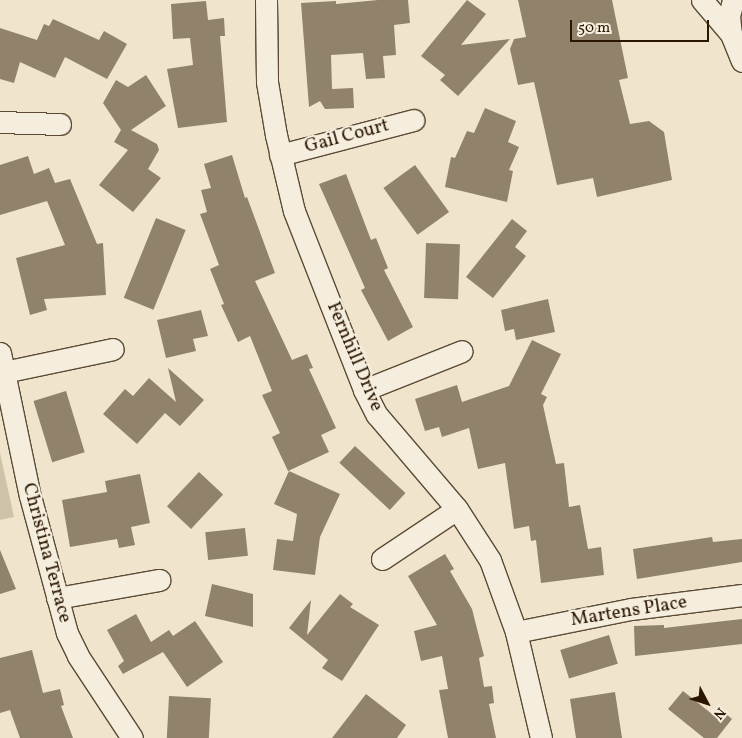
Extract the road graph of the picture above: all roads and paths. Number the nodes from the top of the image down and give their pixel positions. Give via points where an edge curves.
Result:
1 (266, 0) edge
2 (702, 0) edge
3 (733, 0) edge
4 (731, 34) junction
5 (742, 61) edge
6 (413, 120) dead end
7 (0, 122) edge
8 (60, 124) dead end
9 (280, 155) junction
10 (113, 349) dead end
11 (462, 351) dead end
12 (2, 362) edge
13 (364, 390) junction
14 (457, 509) junction
15 (382, 559) dead end
16 (159, 580) dead end
17 (742, 595) edge
18 (57, 598) junction
19 (516, 632) junction
20 (132, 738) edge
21 (541, 738) edge

1 - 9 street, Fernhill Drive via 267,82
2 - 4 street
3 - 4 street
4 - 5 street
6 - 9 street, Gail Court
7 - 8 street
9 - 13 street, Fernhill Drive via 294,211
10 - 12 street
11 - 13 street
12 - 18 street, Christina Terrace via 30,496
13 - 14 street, Fernhill Drive via 377,415 398,443
14 - 15 street
14 - 19 street, Fernhill Drive via 490,560
16 - 18 street
17 - 19 street, Martens Place via 630,609
18 - 20 street, Christina Terrace via 67,633 78,656
19 - 21 street, Fernhill Drive

